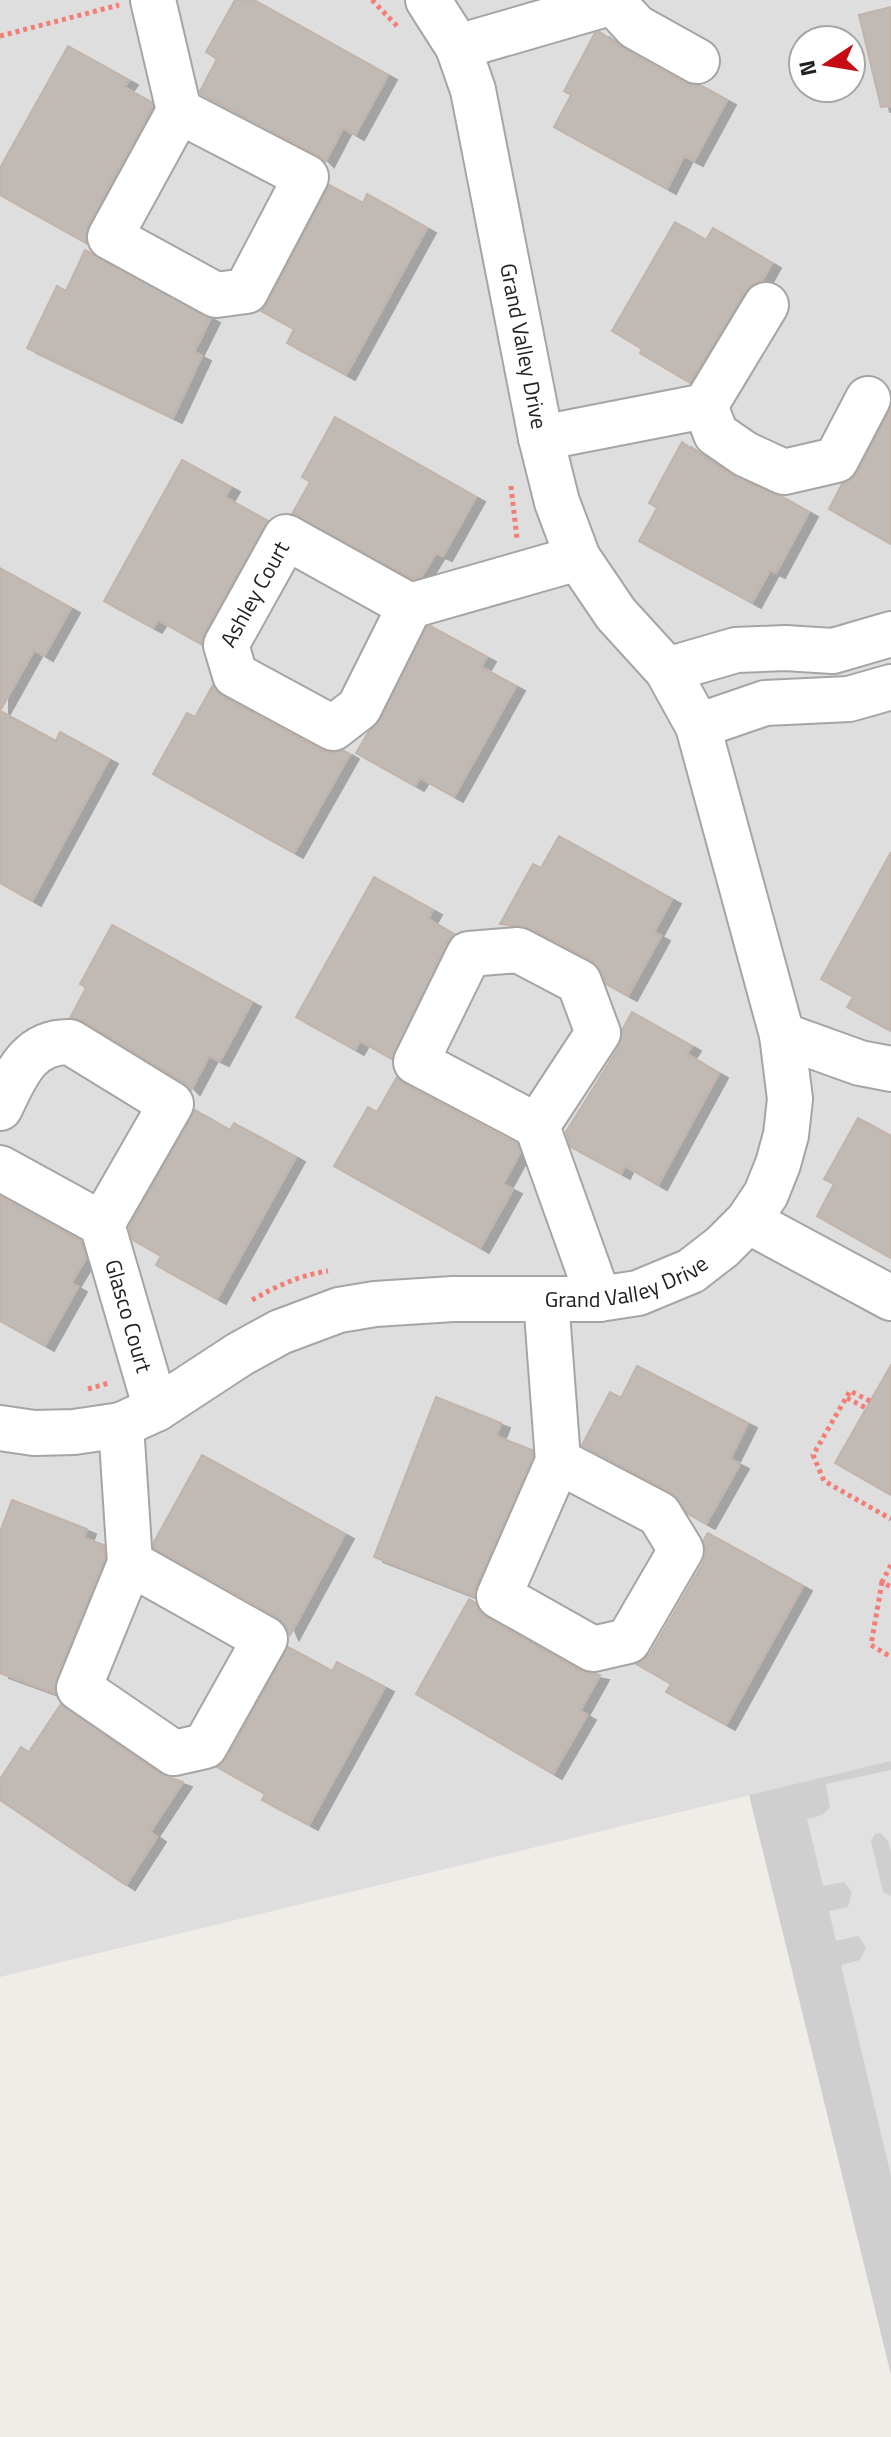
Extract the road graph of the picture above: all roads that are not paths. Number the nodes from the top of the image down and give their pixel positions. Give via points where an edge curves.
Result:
1 (153, 0) edge
2 (428, 0) edge
3 (614, 1) edge
4 (458, 47) junction
5 (697, 61) dead end
6 (179, 111) junction
7 (766, 305) dead end
8 (868, 399) dead end
9 (705, 406) junction
10 (541, 438) junction
11 (578, 558) junction
12 (410, 606) junction
13 (891, 634) edge
14 (667, 670) junction
15 (891, 687) edge
16 (698, 726) junction
17 (782, 1035) junction
18 (891, 1069) edge
19 (0, 1108) edge
20 (537, 1126) dead end
21 (0, 1168) edge
22 (748, 1221) junction
23 (102, 1224) junction
24 (891, 1298) edge
25 (546, 1299) junction
26 (599, 1299) junction
27 (138, 1417) junction
28 (0, 1428) edge
29 (558, 1461) junction
30 (130, 1563) junction

1 - 6 street
2 - 4 street, Grand Valley Drive
3 - 4 street
3 - 5 street via 636,27
4 - 10 street, Grand Valley Drive via 473,90
6 - 6 street via 110,237 216,295 246,291 306,177
7 - 9 street
8 - 9 street via 836,460 784,472 716,434
9 - 10 street
10 - 11 street, Grand Valley Drive
11 - 12 street
11 - 14 street, Grand Valley Drive via 616,614
12 - 12 street, Ashley Court via 286,537 226,645 235,675 333,728 359,708
13 - 14 street via 833,651 736,650
14 - 16 street, Grand Valley Drive
15 - 16 street via 849,699 765,703
16 - 17 street, Grand Valley Drive
17 - 18 street
17 - 22 street, Grand Valley Drive via 790,1099 786,1135 766,1194
19 - 23 street via 18,1071 52,1041 70,1042 171,1104
20 - 26 street
21 - 23 street
22 - 24 street
22 - 26 street, Grand Valley Drive via 691,1271 638,1293
23 - 27 street, Glasco Court via 143,1367
25 - 26 street, Grand Valley Drive
25 - 27 street, Grand Valley Drive via 453,1299 339,1310 280,1332
25 - 29 street
27 - 28 street, Grand Valley Drive via 60,1433
27 - 30 street, Glasco Court
29 - 29 street via 499,1596 593,1649 628,1641 681,1550 659,1514
30 - 30 street via 79,1688 174,1753 205,1746 265,1639

